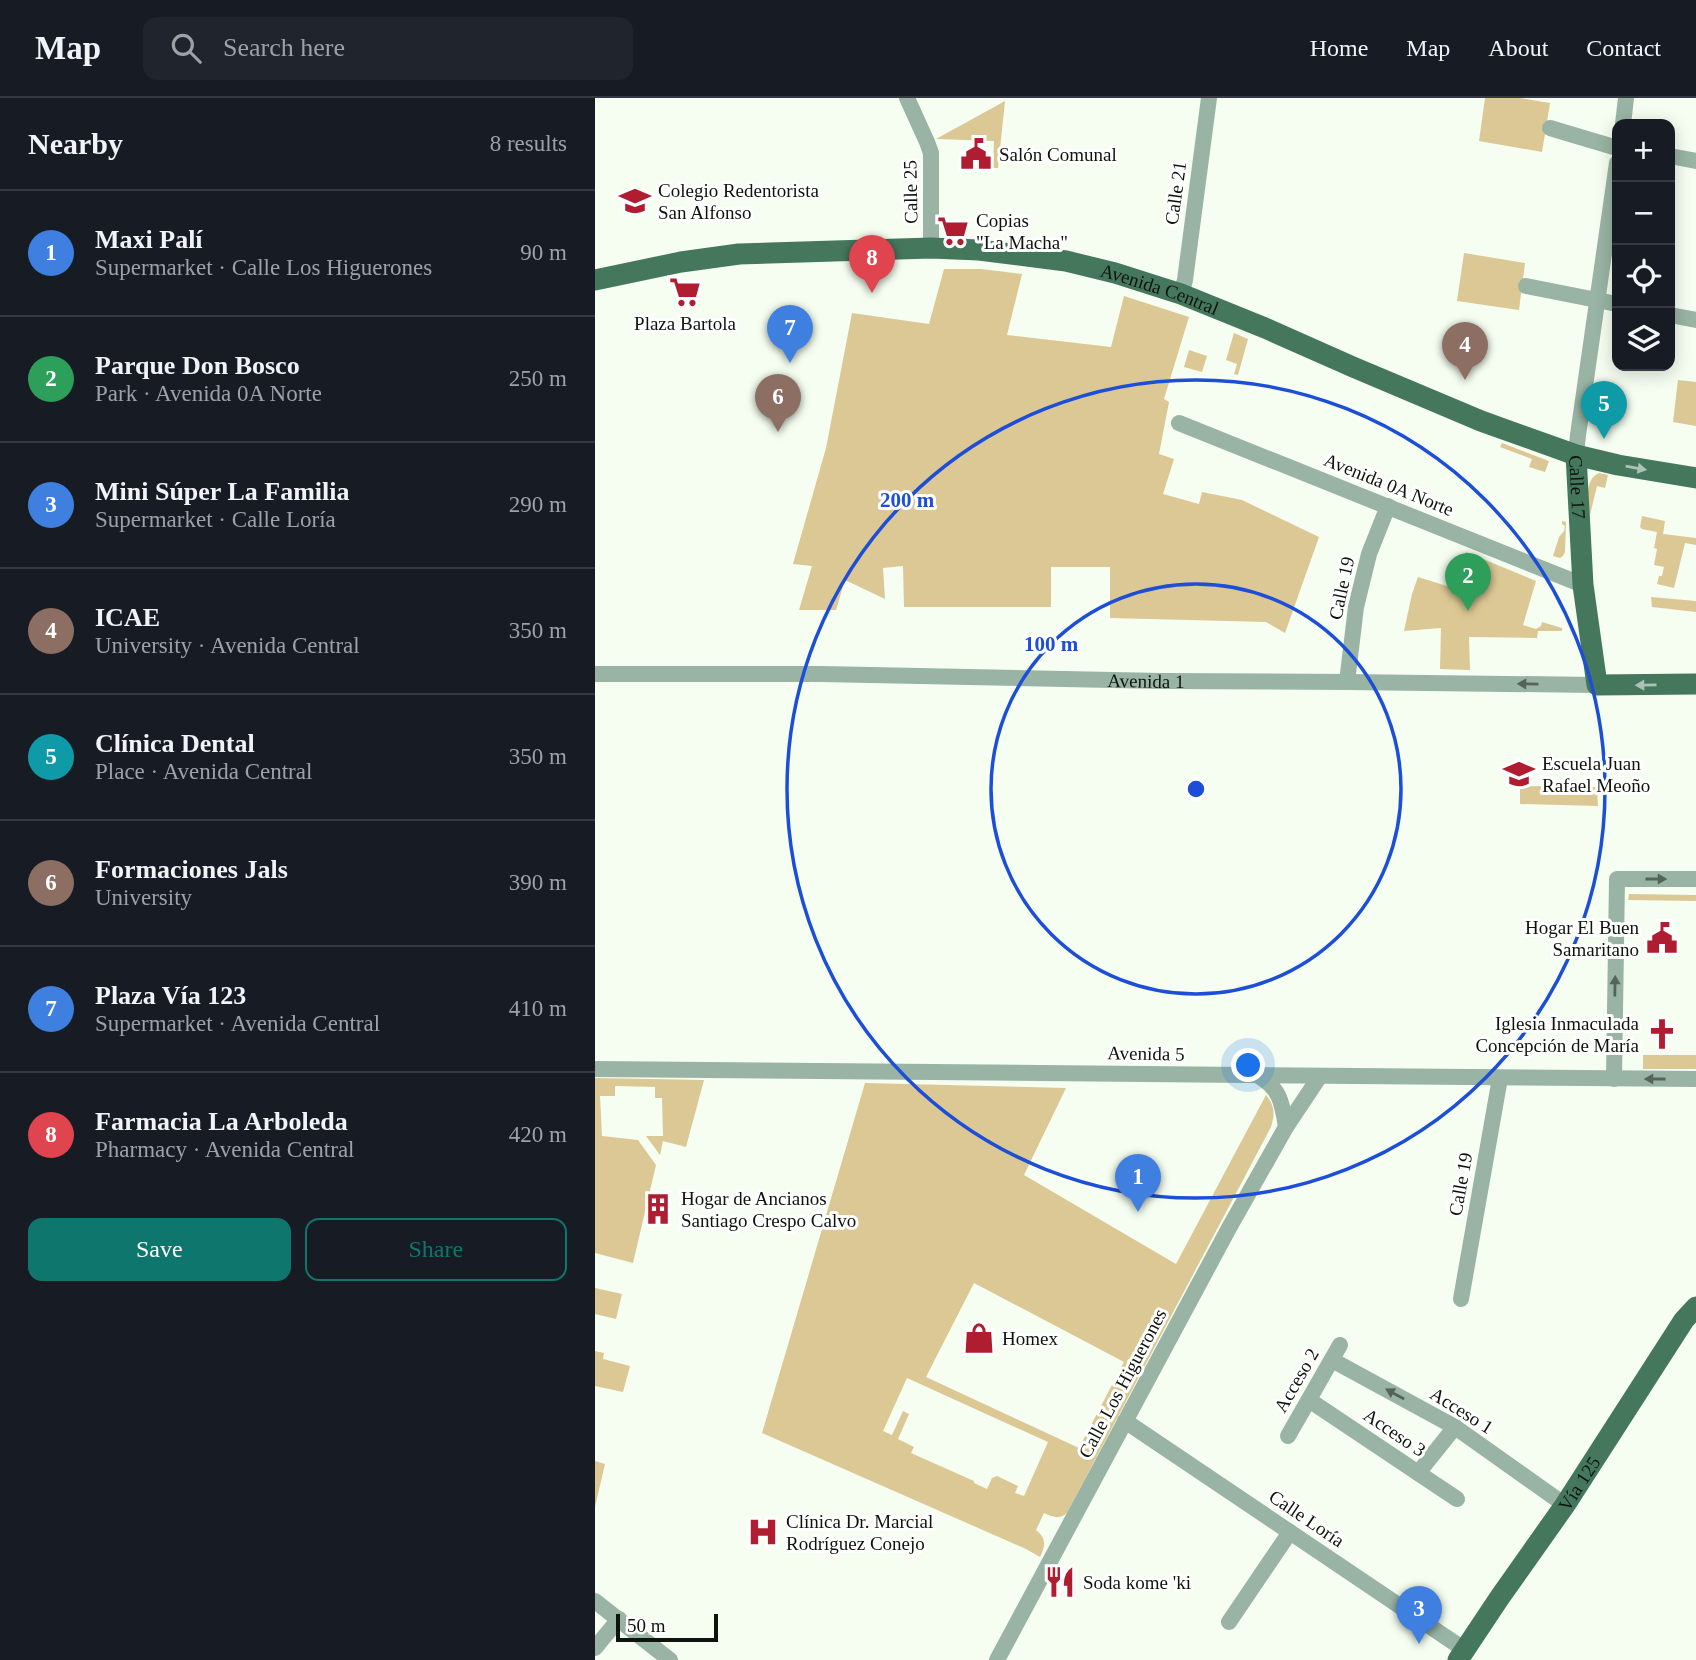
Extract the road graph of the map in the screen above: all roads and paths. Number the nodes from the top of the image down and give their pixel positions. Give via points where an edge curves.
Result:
1 (907, 98) edge
2 (1209, 98) edge
3 (1626, 98) edge
4 (1624, 119) edge
5 (1550, 128) dead end
6 (1612, 147) edge
7 (1675, 157) edge
8 (1696, 161) edge
9 (1614, 182) edge
10 (932, 248) junction
11 (595, 280) edge
12 (1526, 286) dead end
13 (1181, 294) junction
14 (1597, 300) junction
15 (1612, 303) edge
16 (1675, 316) edge
17 (1696, 320) edge
18 (1179, 423) dead end
19 (1576, 455) junction
20 (1696, 478) edge
21 (1388, 506) junction
22 (1583, 585) junction
23 (595, 674) edge
24 (1347, 682) junction
25 (1696, 684) edge
26 (1597, 685) junction
27 (1696, 880) edge
28 (595, 1069) edge
29 (1257, 1075) junction
30 (1298, 1076) junction
31 (1319, 1076) junction
32 (1500, 1078) junction
33 (1614, 1079) junction
34 (1696, 1079) edge
35 (1286, 1127) junction
36 (1461, 1299) dead end
37 (1696, 1307) edge
38 (1340, 1345) dead end
39 (1332, 1360) junction
40 (1309, 1400) junction
41 (1125, 1422) junction
42 (1455, 1427) junction
43 (1288, 1436) dead end
44 (1418, 1473) junction
45 (1457, 1499) dead end
46 (1565, 1505) junction
47 (1290, 1532) junction
48 (597, 1606) edge
49 (619, 1619) junction
50 (1229, 1622) dead end
51 (595, 1648) edge
52 (1462, 1655) edge
53 (670, 1660) edge
54 (997, 1660) edge

1 - 10 street, Calle 25 via 930,153
2 - 13 street, Calle 21
3 - 4 street
5 - 6 street
7 - 8 street
9 - 14 street, Calle 17
10 - 11 main road, Avenida Central via 739,254
10 - 13 main road, Avenida Central via 1066,261
12 - 14 street
13 - 19 main road, Avenida Central via 1481,421
14 - 15 street
14 - 19 street, Calle 17
16 - 17 street
18 - 21 street, Avenida 0A Norte
19 -> 20 main road, Avenida Central
19 - 22 main road, Calle 17
21 - 22 street, Avenida 0A Norte
21 - 24 street, Calle 19 via 1359,594
22 - 26 main road, Calle 17
23 - 24 street, Avenida 1
26 -> 24 street, Avenida 1
25 -> 26 main road, Avenida 1
33 -> 27 street via 1617,879
28 - 29 street, Avenida 5
29 - 30 street, Avenida 5
29 - 35 street via 1277,1093
30 - 31 street, Avenida 5
30 - 35 street, Calle Los Higuerones
31 - 32 street, Avenida 5
31 - 35 street, Calle Los Higuerones
32 - 33 street, Avenida 5
32 - 36 street, Calle 19
34 -> 33 street, Avenida 5
35 - 41 street, Calle Los Higuerones
37 - 46 main road, Vía 125
38 - 39 street, Acceso 2
39 - 40 street, Acceso 2
42 -> 39 street, Acceso 1
40 - 43 street, Acceso 2
40 - 44 street, Acceso 3
41 - 47 street, Calle Loría
41 - 54 street, Calle Los Higuerones
42 - 44 street
42 - 46 street, Acceso 1
44 - 45 street, Acceso 3
46 - 52 main road, Vía 125
47 - 50 street
47 - 52 street, Calle Loría
48 - 49 street
49 - 51 street
49 - 53 street

